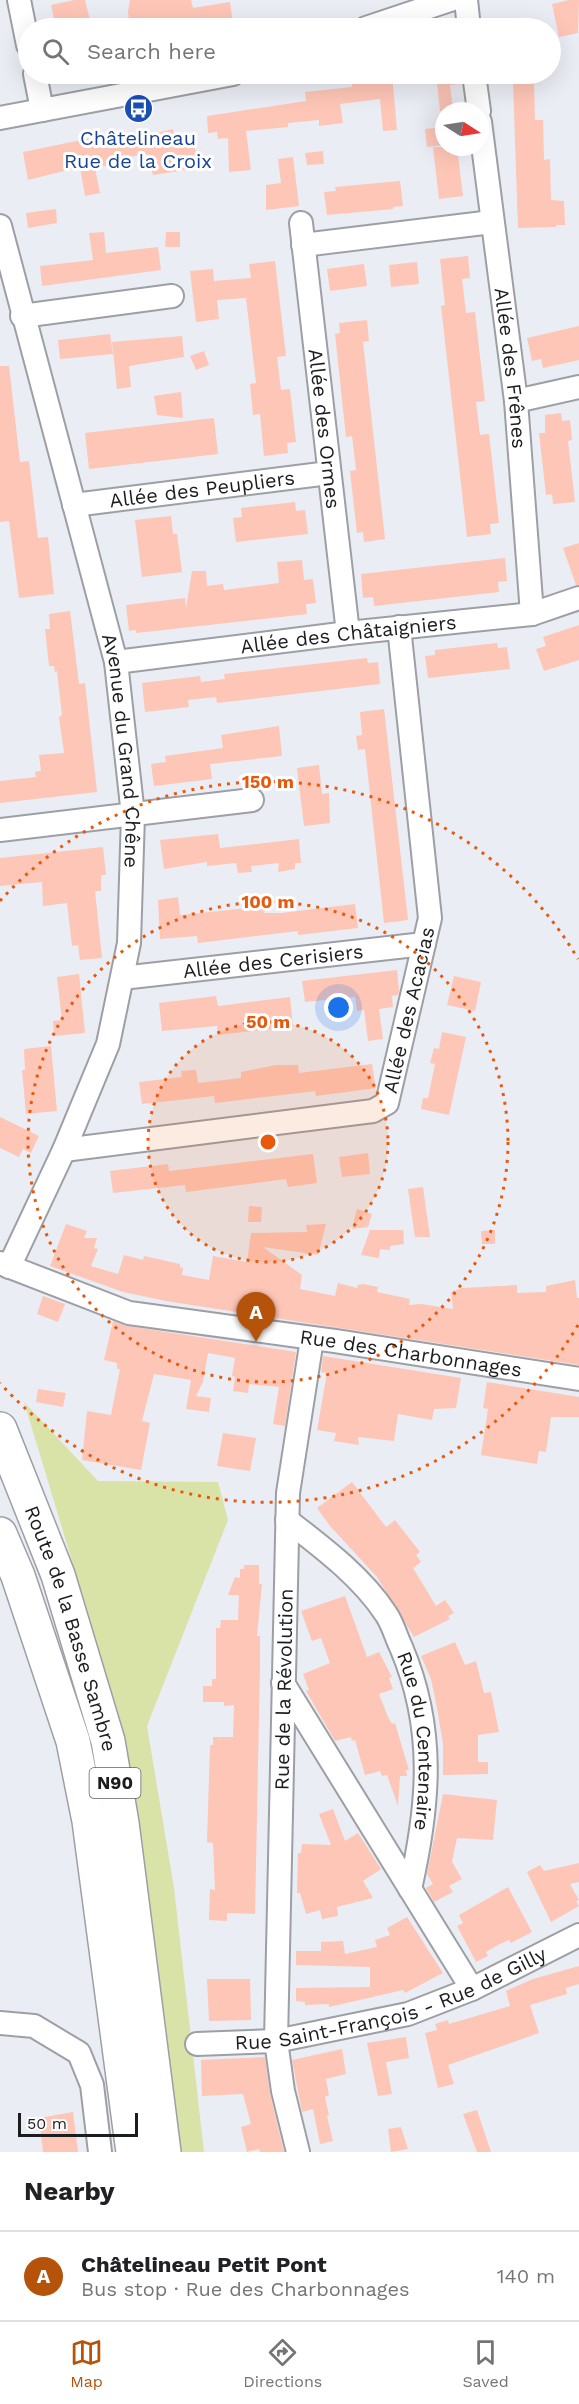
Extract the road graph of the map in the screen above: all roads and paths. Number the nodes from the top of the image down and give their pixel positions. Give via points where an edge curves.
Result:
1 (19, 0) edge
2 (450, 0) edge
3 (466, 0) edge
4 (23, 18) edge
5 (396, 18) edge
6 (468, 18) edge
7 (36, 84) edge
8 (186, 84) edge
9 (475, 84) edge
10 (478, 102) edge
11 (42, 110) junction
12 (0, 118) edge
13 (484, 156) edge
14 (492, 222) junction
15 (0, 226) edge
16 (172, 296) dead end
17 (22, 316) junction
18 (579, 387) edge
19 (516, 401) junction
20 (329, 473) junction
21 (74, 505) junction
22 (579, 598) edge
23 (532, 614) junction
24 (399, 627) junction
25 (348, 633) junction
26 (116, 662) junction
27 (252, 800) dead end
28 (133, 815) junction
29 (0, 830) edge
30 (424, 944) junction
31 (122, 978) junction
32 (64, 1150) junction
33 (4, 1265) edge
34 (312, 1339) junction
35 (579, 1379) edge
36 (0, 1430) edge
37 (287, 1520) junction
38 (0, 1534) edge
39 (283, 1683) junction
40 (410, 1889) junction
41 (579, 1935) edge
42 (472, 1989) junction
43 (0, 2023) edge
44 (276, 2041) junction
45 (196, 2044) dead end
46 (100, 2152) edge
47 (133, 2152) edge
48 (164, 2152) edge
49 (298, 2152) edge

1 - 4 street
2 - 5 street
3 - 6 street
7 - 11 street
8 - 11 street
9 - 10 street
11 - 12 street
13 - 14 street, Allée des Frênes
14 - 19 street, Allée des Frênes
14 - 20 street, Allée des Ormes via 302,234
15 - 17 street, Avenue du Grand Chêne
16 - 17 street
17 - 21 street, Avenue du Grand Chêne
18 - 19 street
19 - 23 street, Allée des Frênes
20 - 21 street, Allée des Peupliers
20 - 25 street, Allée des Ormes
21 - 26 street, Avenue du Grand Chêne
22 - 23 street, Allée des Châtaigniers
23 - 24 street, Allée des Châtaigniers
24 - 25 street, Allée des Châtaigniers
24 - 30 street, Allée des Acacias via 430,918
25 - 26 street, Allée des Châtaigniers
26 - 28 street, Avenue du Grand Chêne
27 - 28 street
28 - 29 street
28 - 31 street, Avenue du Grand Chêne via 129,943
30 - 31 street, Allée des Cerisiers
30 - 32 street, Allée des Acacias via 387,1103 374,1111
31 - 32 street, Avenue du Grand Chêne via 108,1044
32 - 33 street, Avenue du Grand Chêne
33 - 34 street, Rue des Charbonnages via 129,1313
34 - 35 street, Rue des Charbonnages
34 - 37 street, Rue de la Révolution
36 - 48 highway, Route de la Basse Sambre / N90 via 58,1575 108,1741
37 - 39 street, Rue de la Révolution
37 - 40 street, Rue du Centenaire via 355,1578 387,1614 408,1665 427,1753 427,1790
38 - 47 highway, Route de la Basse Sambre / N90 via 18,1576 73,1741 89,1821
39 - 40 street
39 - 44 street, Rue de la Révolution
40 - 42 street
41 - 42 street, Rue Saint-François - Rue de Gilly
42 - 44 street, Rue Saint-François - Rue de Gilly via 408,2014
43 - 46 street via 34,2026 79,2053 92,2085
44 - 45 street, Rue Saint-François - Rue de Gilly
44 - 49 street, Rue de la Révolution

